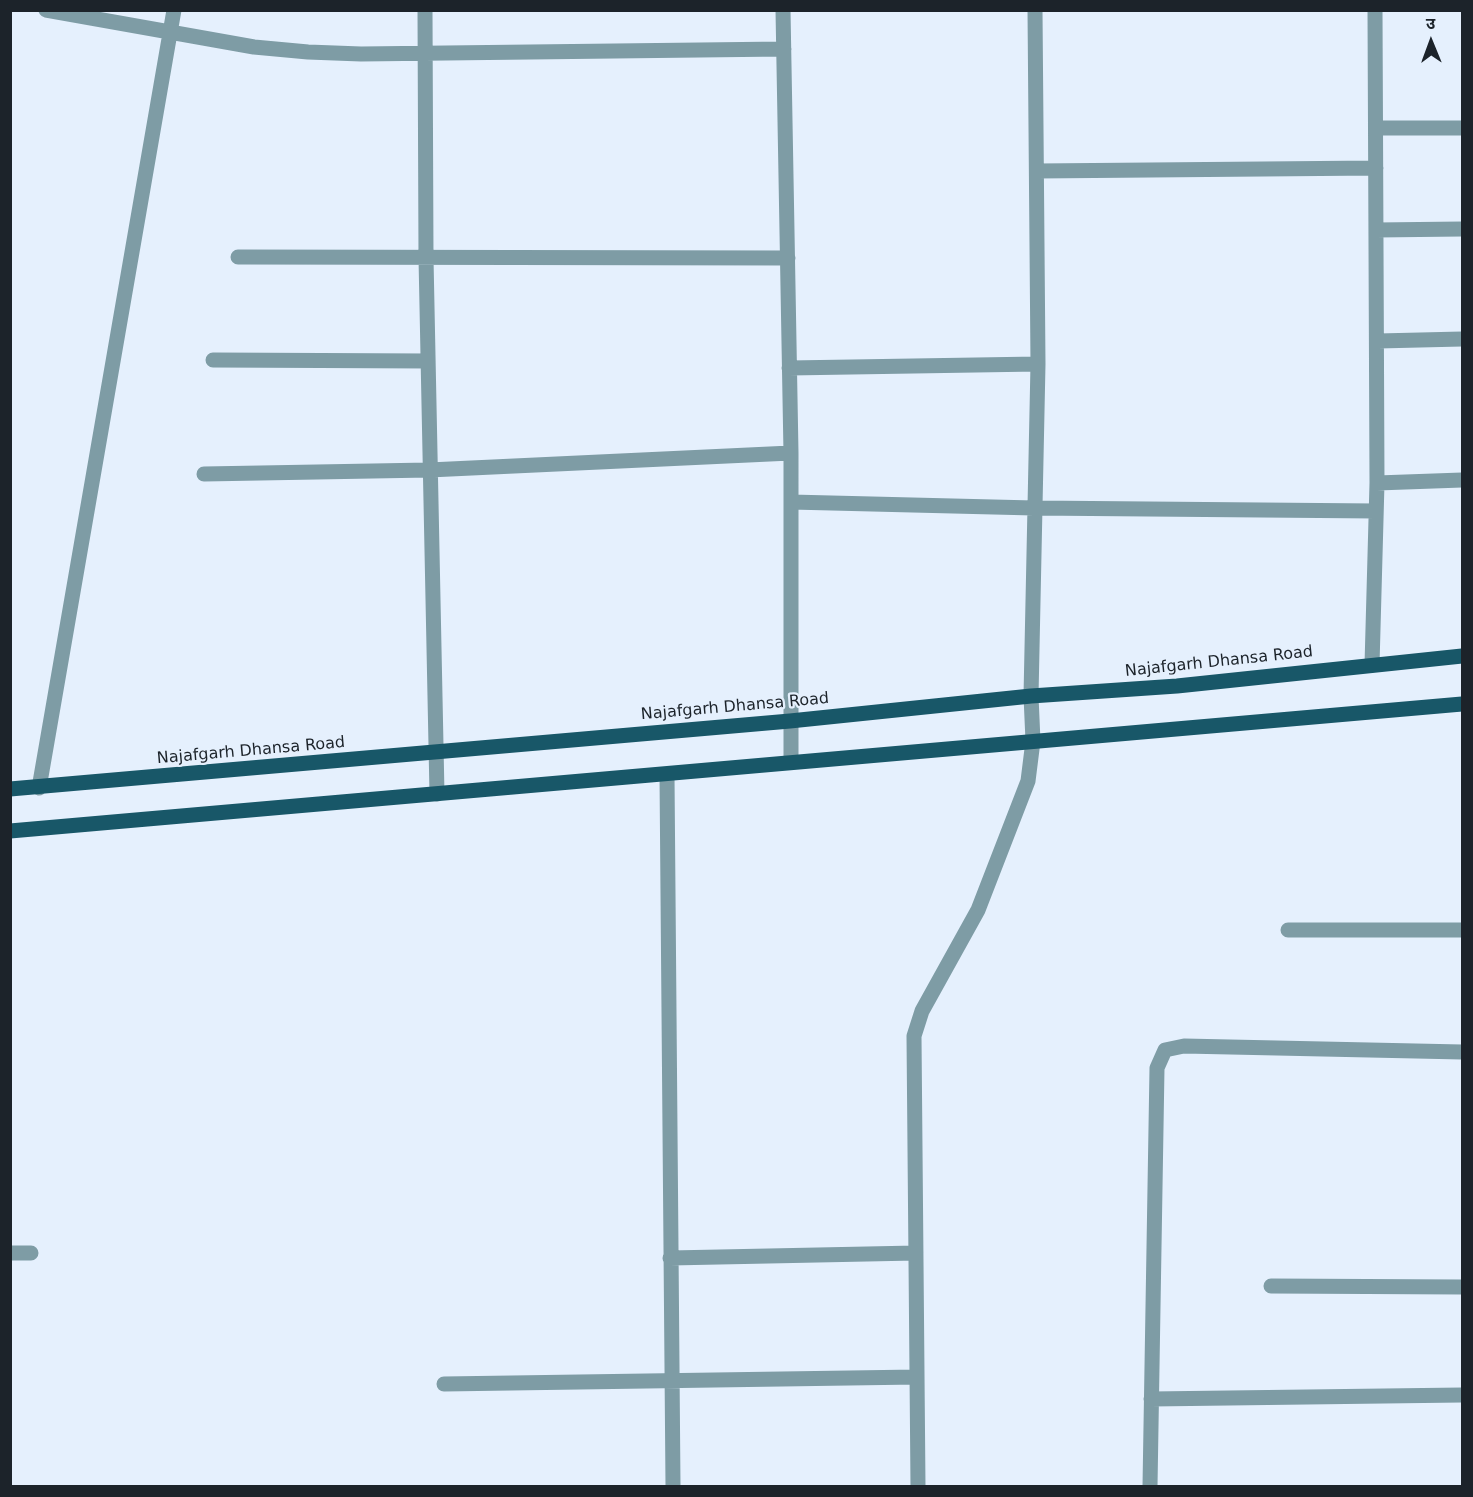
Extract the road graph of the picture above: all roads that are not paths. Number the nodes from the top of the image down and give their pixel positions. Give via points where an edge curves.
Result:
1 (46, 10) edge
2 (174, 10) edge
3 (425, 10) edge
4 (783, 10) edge
5 (1035, 10) edge
6 (1375, 10) edge
7 (171, 34) junction
8 (784, 49) junction
9 (425, 52) junction
10 (1376, 128) junction
11 (1462, 128) edge
12 (1376, 168) junction
13 (1036, 171) junction
14 (1462, 229) edge
15 (1376, 230) junction
16 (238, 257) dead end
17 (426, 258) junction
18 (788, 258) junction
19 (1462, 339) edge
20 (1378, 340) junction
21 (213, 360) dead end
22 (428, 361) junction
23 (1038, 364) junction
24 (789, 368) junction
25 (791, 453) junction
26 (429, 470) junction
27 (204, 474) dead end
28 (1462, 480) edge
29 (1377, 483) junction
30 (791, 502) junction
31 (1034, 508) junction
32 (1376, 511) junction
33 (1462, 656) edge
34 (1372, 665) junction
35 (1030, 696) junction
36 (1462, 704) edge
37 (790, 721) junction
38 (1033, 741) junction
39 (436, 752) junction
40 (791, 762) junction
41 (667, 775) junction
42 (39, 788) junction
43 (10, 789) edge
44 (437, 794) junction
45 (10, 831) edge
46 (1288, 930) dead end
47 (1462, 930) edge
48 (1462, 1052) edge
49 (10, 1253) edge
50 (31, 1253) dead end
51 (916, 1253) junction
52 (670, 1258) junction
53 (1271, 1286) dead end
54 (1462, 1287) edge
55 (917, 1377) junction
56 (671, 1380) junction
57 (444, 1384) dead end
58 (1462, 1395) edge
59 (1151, 1399) junction
60 (673, 1486) edge
61 (918, 1486) edge
62 (1150, 1486) edge

1 - 7 street
2 - 7 street
3 - 9 street
4 - 8 street
5 - 13 street
6 - 10 street
7 - 9 street via 308,52
7 - 42 street
8 - 9 street
8 - 18 street
9 - 17 street
10 - 11 street
10 - 12 street
12 - 13 street
12 - 15 street
13 - 23 street
14 - 15 street
15 - 20 street
16 - 17 street
17 - 18 street
17 - 22 street
18 - 24 street
19 - 20 street
20 - 29 street
21 - 22 street
22 - 26 street
23 - 24 street
23 - 31 street
24 - 25 street
25 - 26 street
25 - 30 street
26 - 27 street
26 - 39 street
28 - 29 street
29 - 32 street
30 - 31 street
30 - 37 street
31 - 32 street
31 - 35 street
32 - 34 street
33 - 34 main road, Najafgarh Dhansa Road
34 - 35 main road, Najafgarh Dhansa Road via 1177,686
35 - 37 main road, Najafgarh Dhansa Road
35 - 38 street
36 - 38 main road
37 - 39 main road, Najafgarh Dhansa Road
37 - 40 street
38 - 40 main road
38 - 51 street via 1028,781 978,910 922,1011 914,1036
39 - 42 main road, Najafgarh Dhansa Road
39 - 44 street
40 - 41 main road
41 - 44 main road
41 - 52 street
42 - 43 main road, Najafgarh Dhansa Road
44 - 45 main road
46 - 47 street
48 - 59 street via 1184,1046 1165,1050 1157,1068
49 - 50 street
51 - 52 street
51 - 55 street
52 - 56 street
53 - 54 street
55 - 56 street
55 - 61 street
56 - 57 street
56 - 60 street
58 - 59 street
59 - 62 street

